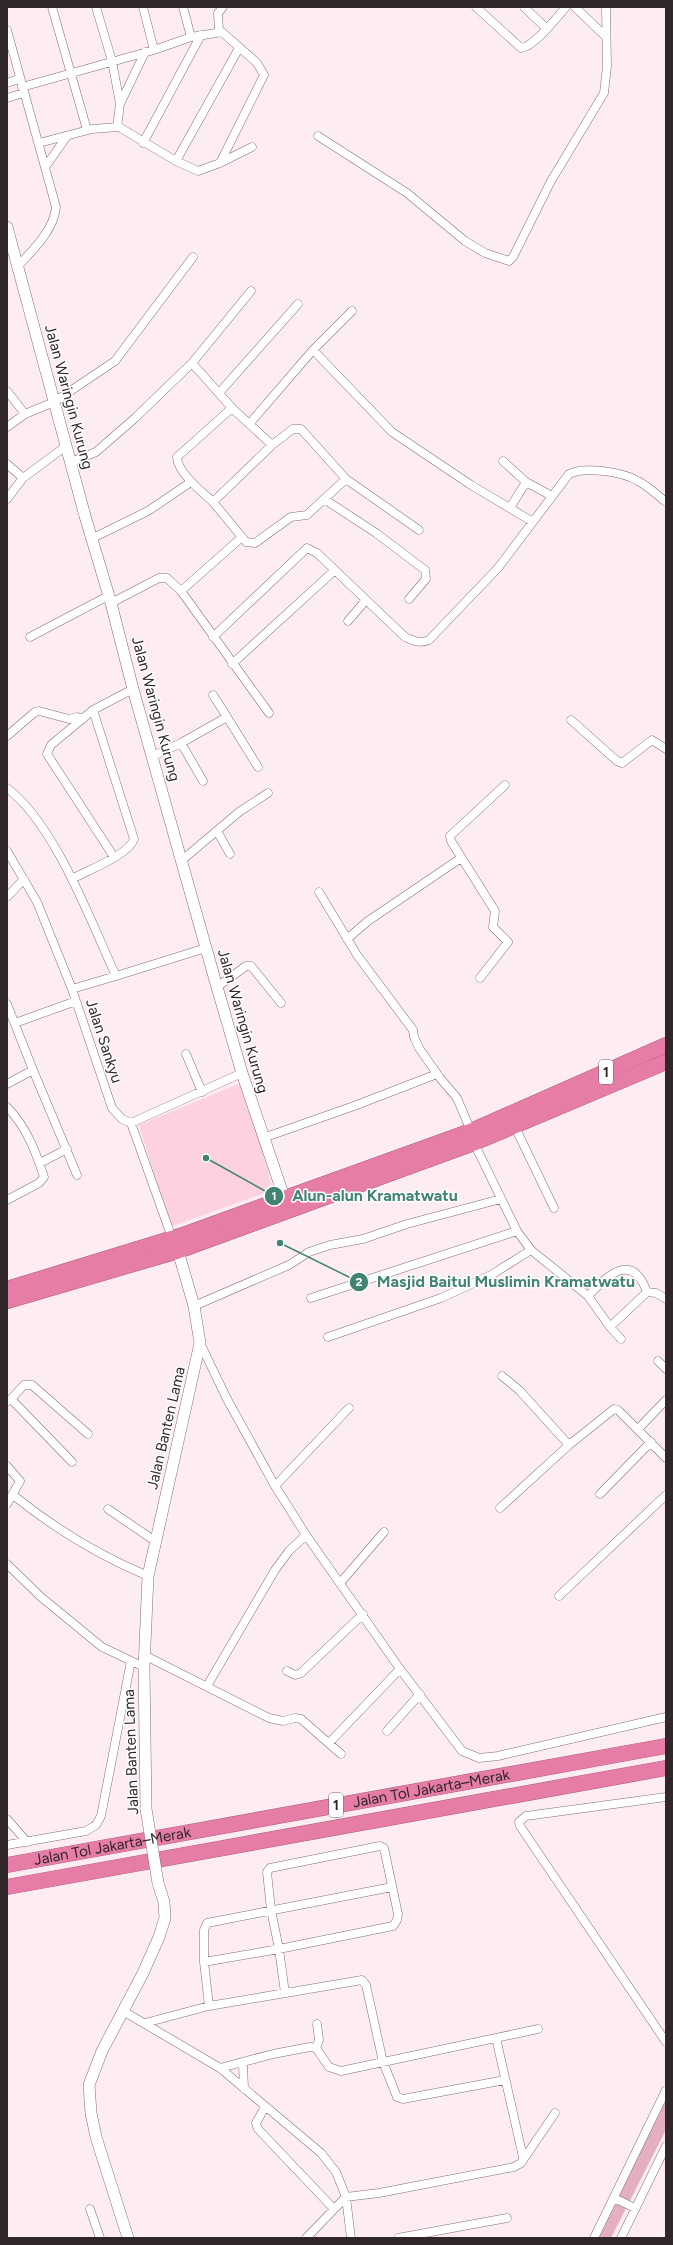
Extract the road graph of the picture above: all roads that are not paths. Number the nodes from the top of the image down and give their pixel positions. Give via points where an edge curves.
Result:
1 (52, 7) edge
2 (96, 7) edge
3 (143, 7) edge
4 (183, 7) edge
5 (476, 7) edge
6 (524, 7) edge
7 (566, 7) edge
8 (574, 7) edge
9 (606, 7) edge
10 (219, 9) edge
11 (546, 28) junction
12 (7, 30) edge
13 (219, 31) junction
14 (201, 34) junction
15 (605, 36) junction
16 (191, 37) junction
17 (239, 48) junction
18 (154, 50) junction
19 (145, 52) junction
20 (112, 61) junction
21 (72, 72) junction
22 (7, 83) edge
23 (22, 86) junction
24 (7, 98) edge
25 (120, 104) junction
26 (117, 127) junction
27 (87, 130) junction
28 (67, 136) junction
29 (318, 136) dead end
30 (39, 143) junction
31 (143, 143) junction
32 (252, 147) dead end
33 (176, 161) junction
34 (220, 163) junction
35 (46, 166) junction
36 (7, 227) edge
37 (193, 257) dead end
38 (18, 266) junction
39 (251, 291) dead end
40 (298, 304) dead end
41 (352, 310) dead end
42 (313, 350) junction
43 (192, 363) junction
44 (7, 391) edge
45 (220, 393) junction
46 (54, 402) junction
47 (232, 408) junction
48 (25, 414) junction
49 (250, 423) junction
50 (7, 427) edge
51 (272, 445) junction
52 (66, 446) junction
53 (503, 461) dead end
54 (71, 462) junction
55 (7, 464) edge
56 (23, 478) junction
57 (346, 478) junction
58 (191, 482) junction
59 (526, 482) junction
60 (550, 496) junction
61 (7, 498) edge
62 (324, 499) junction
63 (212, 502) junction
64 (666, 502) edge
65 (510, 508) junction
66 (533, 522) junction
67 (419, 530) dead end
68 (242, 537) junction
69 (93, 538) junction
70 (335, 570) junction
71 (181, 591) junction
72 (110, 599) junction
73 (409, 599) dead end
74 (366, 600) junction
75 (348, 621) dead end
76 (30, 637) dead end
77 (214, 637) junction
78 (232, 664) junction
79 (133, 689) junction
80 (213, 695) dead end
81 (93, 710) junction
82 (269, 713) dead end
83 (227, 717) junction
84 (84, 719) junction
85 (571, 720) dead end
86 (7, 736) edge
87 (181, 744) junction
88 (666, 749) edge
89 (153, 756) junction
90 (258, 767) dead end
91 (203, 781) dead end
92 (504, 785) dead end
93 (7, 788) edge
94 (268, 793) dead end
95 (217, 831) junction
96 (7, 851) edge
97 (230, 854) dead end
98 (114, 857) junction
99 (461, 858) junction
100 (181, 861) junction
101 (24, 879) junction
102 (72, 879) junction
103 (319, 892) dead end
104 (7, 897) edge
105 (348, 939) junction
106 (206, 948) junction
107 (116, 976) junction
108 (480, 978) dead end
109 (217, 987) junction
110 (72, 989) junction
111 (76, 1001) junction
112 (281, 1003) dead end
113 (7, 1004) edge
114 (15, 1023) junction
115 (666, 1045) edge
116 (186, 1054) dead end
117 (666, 1062) edge
118 (33, 1070) junction
119 (242, 1073) junction
120 (437, 1074) junction
121 (7, 1084) edge
122 (202, 1092) junction
123 (7, 1107) edge
124 (130, 1124) junction
125 (515, 1127) junction
126 (472, 1137) junction
127 (263, 1138) junction
128 (67, 1148) junction
129 (40, 1163) junction
130 (77, 1175) dead end
131 (284, 1197) junction
132 (501, 1198) junction
133 (7, 1200) edge
134 (554, 1208) dead end
135 (517, 1231) junction
136 (175, 1244) junction
137 (531, 1250) junction
138 (7, 1289) edge
139 (647, 1292) junction
140 (588, 1296) junction
141 (311, 1298) dead end
142 (666, 1299) edge
143 (7, 1301) edge
144 (194, 1306) junction
145 (610, 1327) junction
146 (328, 1337) dead end
147 (621, 1339) dead end
148 (200, 1343) junction
149 (658, 1361) dead end
150 (666, 1369) edge
151 (502, 1376) dead end
152 (9, 1400) edge
153 (666, 1400) edge
154 (349, 1408) dead end
155 (638, 1429) junction
156 (88, 1434) dead end
157 (651, 1442) junction
158 (568, 1445) junction
159 (666, 1458) edge
160 (72, 1462) dead end
161 (7, 1466) edge
162 (275, 1486) junction
163 (600, 1494) dead end
164 (666, 1495) edge
165 (13, 1496) junction
166 (7, 1504) edge
167 (500, 1508) dead end
168 (108, 1509) dead end
169 (384, 1532) dead end
170 (306, 1535) junction
171 (155, 1542) junction
172 (7, 1564) edge
173 (148, 1576) junction
174 (341, 1582) junction
175 (559, 1596) dead end
176 (363, 1614) junction
177 (144, 1655) junction
178 (131, 1661) junction
179 (144, 1667) junction
180 (400, 1669) junction
181 (287, 1671) dead end
182 (207, 1686) junction
183 (420, 1694) junction
184 (666, 1717) edge
185 (387, 1730) dead end
186 (329, 1743) junction
187 (666, 1746) edge
188 (341, 1754) dead end
189 (666, 1768) edge
190 (666, 1796) edge
191 (7, 1819) edge
192 (27, 1842) junction
193 (7, 1846) edge
194 (7, 1865) edge
195 (7, 1887) edge
196 (392, 1887) junction
197 (270, 1910) junction
198 (279, 1949) junction
199 (204, 1962) junction
200 (285, 1993) junction
201 (209, 2006) junction
202 (123, 2011) junction
203 (144, 2023) junction
204 (317, 2024) dead end
205 (538, 2029) dead end
206 (496, 2038) junction
207 (666, 2042) edge
208 (316, 2048) junction
209 (383, 2062) junction
210 (243, 2064) junction
211 (220, 2068) junction
212 (505, 2080) junction
213 (244, 2089) junction
214 (666, 2090) edge
215 (265, 2107) junction
216 (555, 2113) dead end
217 (666, 2146) edge
218 (523, 2157) junction
219 (346, 2197) junction
220 (616, 2200) junction
221 (632, 2207) junction
222 (90, 2209) dead end
223 (334, 2209) junction
224 (507, 2218) dead end
225 (100, 2238) edge
226 (128, 2238) edge
227 (306, 2238) edge
228 (351, 2238) edge
229 (398, 2238) edge
230 (594, 2238) edge
231 (621, 2238) edge

1 - 21 street
2 - 20 street
3 - 18 street
4 - 16 street
5 - 11 street via 521,48 525,48
6 - 11 street
7 - 11 street
8 - 15 street
9 - 15 street
10 - 13 street
12 - 23 street
13 - 14 street
13 - 17 street via 226,33
14 - 16 street
14 - 31 street
15 - 29 street via 607,66 604,93 551,181 509,261 465,241 407,193
16 - 18 street
17 - 33 street
17 - 34 street via 258,63 264,75
18 - 19 street
19 - 20 street
19 - 25 street
20 - 21 street
20 - 25 street
21 - 23 street
21 - 27 street
22 - 23 street
23 - 24 street
23 - 30 street
25 - 26 street
26 - 27 street
26 - 31 street
27 - 28 street
28 - 30 street
28 - 35 street
30 - 35 street
31 - 33 street
32 - 34 street
33 - 34 street via 198,171
35 - 38 street via 56,201 55,214 38,243
36 - 38 main road, Jalan Waringin Kurung
37 - 46 street via 115,361
38 - 46 main road, Jalan Waringin Kurung
39 - 43 street
40 - 45 street
41 - 42 street
42 - 49 street
42 - 65 street via 392,432 458,477
43 - 45 street
43 - 54 street via 96,452
44 - 48 street
45 - 47 street
46 - 48 street
46 - 52 main road, Jalan Waringin Kurung
47 - 49 street
47 - 58 street via 177,457 177,462
48 - 50 street
49 - 51 street
51 - 57 street via 293,429 300,429
51 - 63 street
52 - 54 main road, Jalan Waringin Kurung
52 - 56 street
53 - 59 street
54 - 69 main road, Jalan Waringin Kurung
55 - 56 street
56 - 61 street
57 - 62 street
57 - 67 street
58 - 63 street
58 - 69 street via 148,511
59 - 60 street
59 - 65 street
60 - 64 street via 568,474 584,470 611,472 638,481
60 - 66 street
62 - 68 street via 307,515 291,517 255,544 246,542
62 - 73 street via 376,533 424,570 426,579
63 - 68 street
65 - 66 street
66 - 74 street via 498,568 429,640 417,643 404,637
68 - 71 street
69 - 72 main road, Jalan Waringin Kurung
70 - 74 street
70 - 77 street via 317,553 305,549
70 - 78 street
71 - 72 street via 167,578 162,577
71 - 77 street
72 - 76 street
72 - 79 main road, Jalan Waringin Kurung
74 - 75 street
77 - 78 street
78 - 82 street
79 - 81 street
79 - 89 main road, Jalan Waringin Kurung
80 - 83 street
81 - 84 street
81 - 98 street via 134,839 132,844
83 - 87 street
83 - 90 street
84 - 86 street via 69,719 39,711
84 - 98 street via 51,745 47,754
85 - 88 street via 622,763 652,740
87 - 89 street
87 - 91 street
89 - 100 main road, Jalan Waringin Kurung
92 - 99 street via 450,836
93 - 102 street via 25,803 35,816
94 - 95 street via 239,812
95 - 97 street
95 - 100 street
96 - 101 street, Jalan Sankyu
98 - 102 street
99 - 105 street via 368,921
99 - 108 street via 495,912 493,927 508,942
100 - 106 main road, Jalan Waringin Kurung
101 - 104 street
101 - 110 street, Jalan Sankyu via 37,902
102 - 107 street
103 - 105 street
105 - 120 street via 366,968 413,1030 416,1042
106 - 107 street
106 - 109 main road, Jalan Waringin Kurung
107 - 110 street
109 - 112 street via 246,966 251,966
109 - 119 main road, Jalan Waringin Kurung
110 - 111 street, Jalan Sankyu
111 - 114 street
111 - 124 street, Jalan Sankyu via 112,1108
113 - 114 street
114 - 118 street
115 - 126 highway, 1
116 - 122 street
117 - 125 highway, 1
118 - 121 street
118 - 128 street
119 - 122 street
119 - 127 main road, Jalan Waringin Kurung
120 - 126 street via 457,1098
120 - 127 street
122 - 124 street
123 - 129 street via 20,1121
124 - 136 street, Jalan Sankyu
125 - 126 highway, 1
125 - 134 street
126 - 131 highway, 1
126 - 132 street
126 - 136 highway, 1
127 - 131 main road, Jalan Waringin Kurung
128 - 129 street
128 - 130 street
129 - 133 street via 43,1180
131 - 136 highway, 1
132 - 135 street
132 - 144 street via 309,1252 289,1265
135 - 137 street
135 - 141 street
136 - 138 highway, 1
136 - 143 highway, 1
136 - 144 main road, Jalan Banten Lama
137 - 140 street
137 - 146 street via 491,1275 441,1298
139 - 140 street via 643,1281 627,1269 621,1269 608,1276
139 - 142 street via 656,1293
139 - 145 street
140 - 145 street
144 - 148 main road, Jalan Banten Lama
145 - 147 street
148 - 162 street via 227,1399
148 - 171 main road, Jalan Banten Lama via 196,1370
149 - 150 street
151 - 158 street via 519,1390
152 - 156 street via 24,1385 32,1384
152 - 160 street
153 - 155 street
154 - 162 street
155 - 157 street
155 - 158 street via 614,1409
157 - 159 street
157 - 163 street
158 - 167 street
161 - 165 street via 20,1481
162 - 170 street
164 - 175 street
165 - 166 street
165 - 173 street via 44,1520 115,1562
168 - 171 street
169 - 174 street
170 - 174 street
170 - 182 street via 289,1551 275,1570
171 - 173 main road, Jalan Banten Lama
172 - 178 street via 80,1631 102,1647
173 - 177 main road, Jalan Banten Lama
174 - 176 street
176 - 180 street
176 - 181 street via 301,1673 295,1675
177 - 179 main road, Jalan Banten Lama
177 - 182 street
178 - 179 street
178 - 192 street via 101,1816 96,1825 86,1831
179 - 202 main road, Jalan Banten Lama, bridge via 146,1809 165,1918
180 - 183 street
180 - 186 street
182 - 186 street via 269,1718 283,1721 301,1719
183 - 184 street via 462,1751 479,1758 498,1756
183 - 185 street
186 - 188 street
187 - 194 highway, Jalan Tol Jakarta–Merak / 1
189 - 195 highway, Jalan Tol Jakarta–Merak / 1
190 - 207 street via 526,1816 519,1822
191 - 192 street
192 - 193 street
196 - 197 street
196 - 197 street via 386,1853 380,1846 270,1868 267,1876
196 - 198 street via 398,1914 398,1920 393,1926
197 - 198 street
197 - 199 street via 205,1924
198 - 199 street
198 - 200 street
199 - 201 street
200 - 201 street
200 - 209 street via 362,1980 366,1985
201 - 203 street
202 - 203 street
202 - 226 main road, Jalan Banten Lama via 97,2062 89,2098 96,2137
203 - 211 street
204 - 208 street via 319,2040
205 - 206 street
206 - 209 street
206 - 212 street
208 - 209 street via 334,2070
208 - 210 street via 273,2054
209 - 212 street via 394,2092 397,2097 403,2099
210 - 211 street
210 - 213 street
211 - 213 street
212 - 218 street
213 - 215 street
214 - 220 street
215 - 219 street via 322,2153 336,2172
215 - 223 street via 256,2123 258,2129
216 - 218 street
217 - 221 street
218 - 219 street via 521,2163 514,2166 379,2193
219 - 223 street
219 - 228 street
220 - 221 street
220 - 230 street
221 - 231 street
222 - 225 street
223 - 227 street
224 - 229 street

